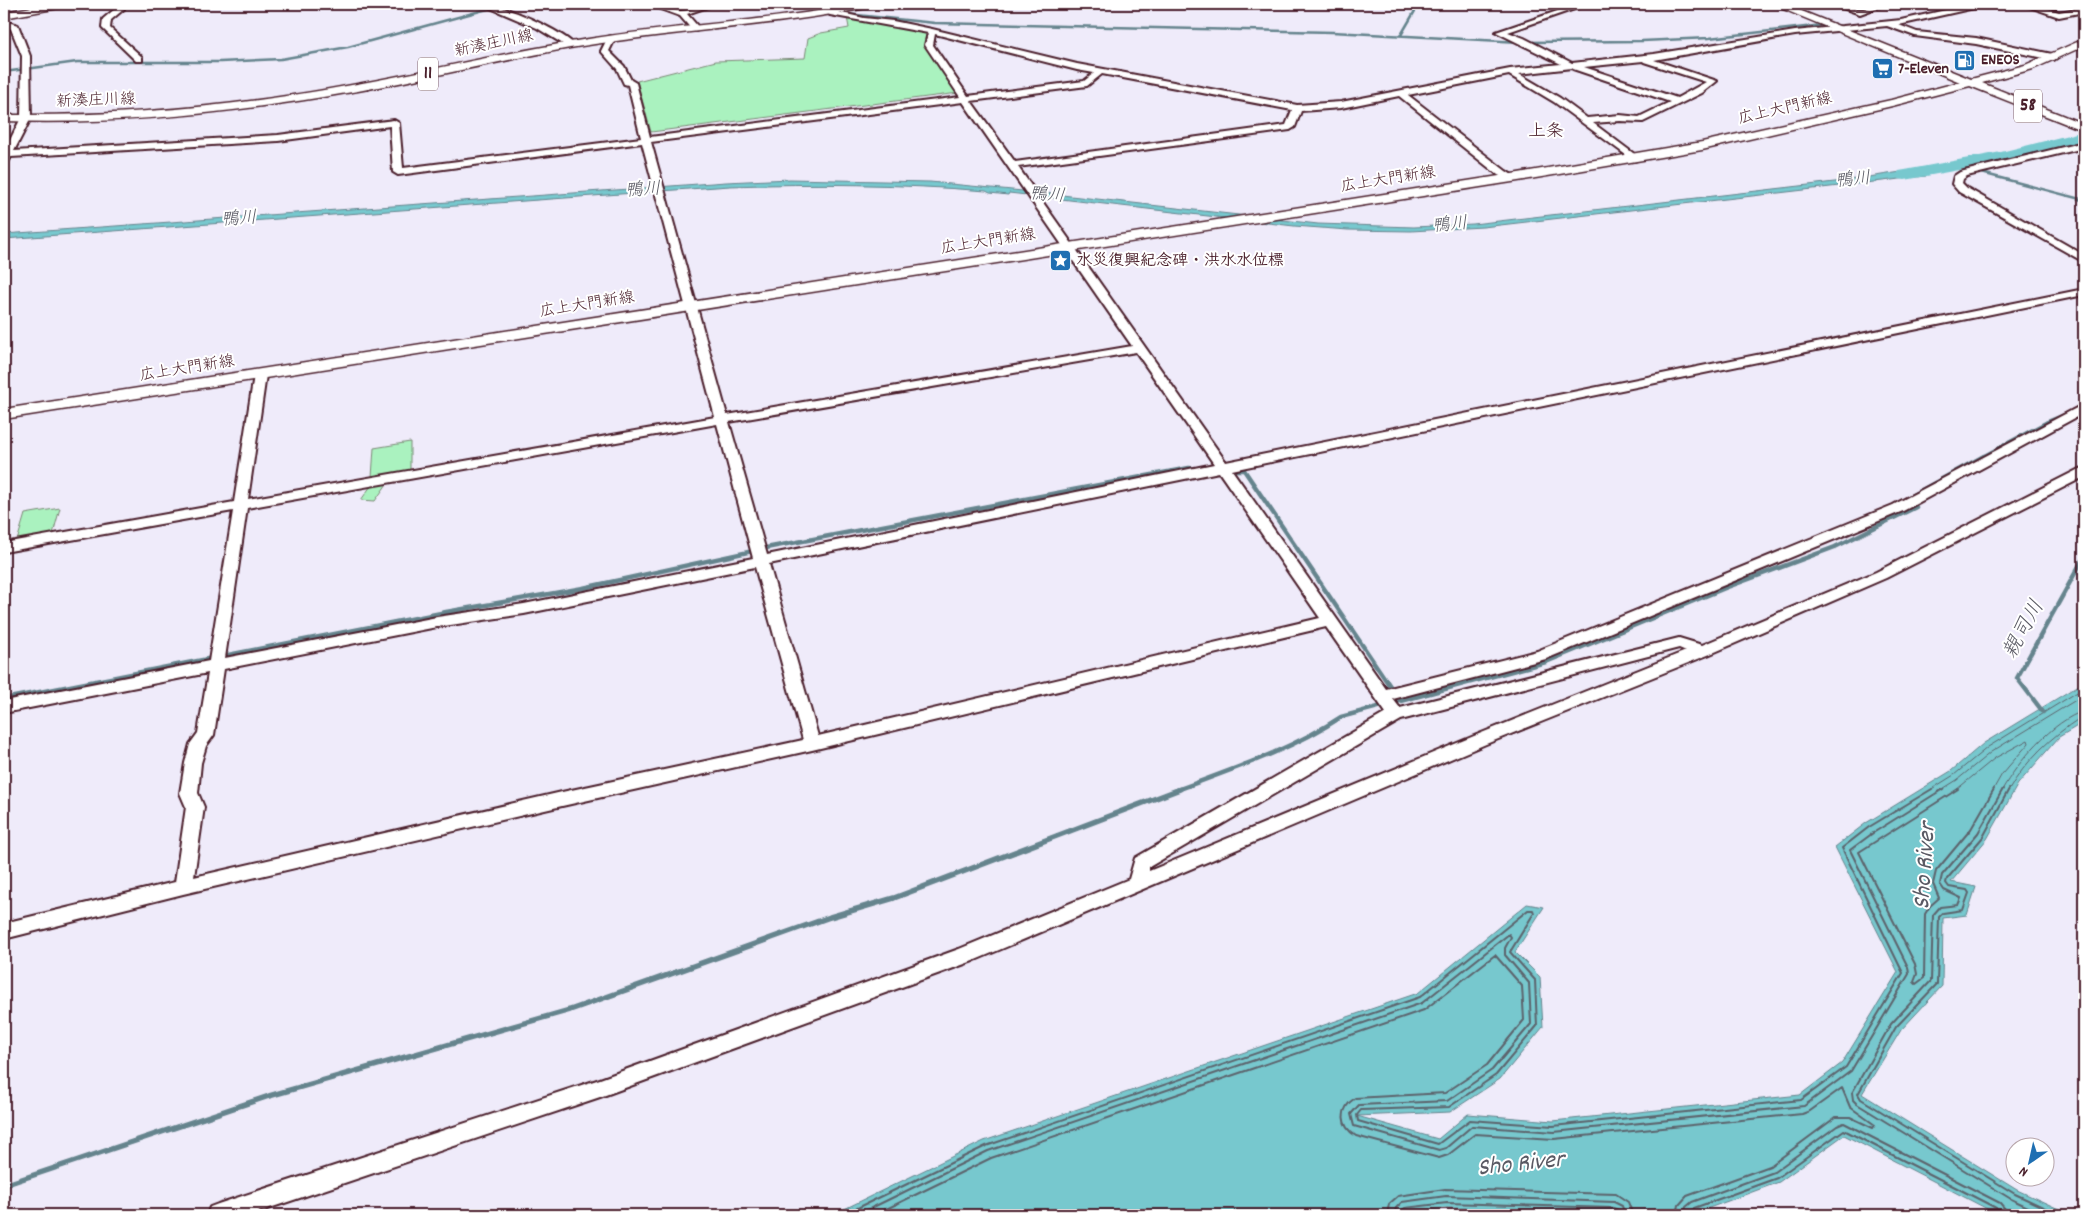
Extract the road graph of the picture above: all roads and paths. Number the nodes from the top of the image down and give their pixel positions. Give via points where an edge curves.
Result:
1 (64, 4) edge
2 (121, 4) edge
3 (485, 4) edge
4 (651, 4) edge
5 (712, 4) edge
6 (816, 4) edge
7 (871, 4) edge
8 (1585, 4) edge
9 (1776, 4) edge
10 (1791, 4) edge
11 (1835, 4) edge
12 (1883, 4) edge
13 (1946, 4) edge
14 (1983, 4) edge
15 (2025, 4) edge
16 (2064, 4) edge
17 (1960, 9) junction
18 (2083, 11) edge
19 (682, 13) junction
20 (830, 13) junction
21 (4, 14) edge
22 (4, 23) edge
23 (1888, 24) junction
24 (1853, 27) junction
25 (1839, 28) junction
26 (696, 29) junction
27 (932, 31) junction
28 (611, 39) junction
29 (2082, 44) edge
30 (571, 45) junction
31 (2054, 57) junction
32 (1644, 58) junction
33 (139, 59) dead end
34 (1570, 65) junction
35 (1100, 72) junction
36 (1510, 72) junction
37 (1978, 81) junction
38 (1400, 93) junction
39 (965, 98) junction
40 (1679, 102) junction
41 (1297, 108) junction
42 (4, 118) edge
43 (26, 118) junction
44 (1584, 121) junction
45 (2084, 121) edge
46 (2084, 128) edge
47 (647, 140) junction
48 (2084, 145) edge
49 (5, 157) edge
50 (1634, 158) junction
51 (1013, 165) junction
52 (1512, 178) junction
53 (1070, 247) junction
54 (2084, 259) edge
55 (2084, 292) edge
56 (692, 307) junction
57 (1140, 348) junction
58 (260, 375) junction
59 (2084, 408) edge
60 (4, 414) edge
61 (723, 419) junction
62 (1223, 466) junction
63 (2084, 472) edge
64 (241, 506) junction
65 (4, 547) edge
66 (760, 561) junction
67 (1330, 621) junction
68 (1703, 651) junction
69 (218, 664) junction
70 (1382, 696) junction
71 (4, 707) edge
72 (1396, 715) junction
73 (812, 744) junction
74 (1137, 884) junction
75 (182, 887) junction
76 (4, 931) edge
77 (218, 1215) edge

1 - 21 main road
2 - 33 street via 120,9 107,19 106,28
3 - 30 street via 540,26
4 - 19 street
5 - 19 street
6 - 20 street
7 - 20 main road, 新湊庄川線 / 11
8 - 34 street via 1500,32
9 - 25 main road, 58
10 - 24 main road, 58
11 - 12 street via 1860,12
13 - 17 street
14 - 17 street
15 - 18 street via 2059,15
16 - 18 street
17 - 23 street
19 - 26 street
20 - 26 main road, 新湊庄川線 / 11
20 - 27 street
22 - 43 street via 15,27 26,56
23 - 24 street
23 - 31 street via 1915,34 1976,41
24 - 25 street
24 - 37 main road, 58
25 - 32 street
25 - 37 main road, 58
26 - 28 main road, 新湊庄川線 / 11
27 - 35 street
27 - 39 street via 929,45
28 - 30 main road, 新湊庄川線 / 11
28 - 47 street via 605,51 632,83
29 - 31 main road, 広上大門新線
30 - 43 main road, 新湊庄川線 / 11 via 363,86 186,113
31 - 37 main road, 広上大門新線
32 - 34 street
32 - 40 street via 1713,81
34 - 36 street
34 - 40 street
35 - 39 street via 1087,83
35 - 41 street
36 - 38 street
36 - 44 street
37 - 45 main road, 58
37 - 46 main road, 58
37 - 50 main road, 広上大門新線 via 1702,146
38 - 41 street via 1323,107
38 - 52 street
39 - 47 street
39 - 51 street
40 - 44 street via 1636,122 1620,118
41 - 51 street via 1290,127
42 - 43 main road, 新湊庄川線 / 11
43 - 49 street
44 - 50 street
47 - 49 street via 398,172 394,123 278,138
47 - 56 street
48 - 54 street via 1964,174 1958,178 1957,184
50 - 52 main road, 広上大門新線
51 - 53 street
52 - 53 main road, 広上大門新線
53 - 56 main road, 広上大門新線
53 - 57 street
55 - 62 street
56 - 58 main road, 広上大門新線
56 - 61 street
57 - 61 street
57 - 62 street
58 - 60 main road, 広上大門新線
58 - 64 street
59 - 70 street via 1898,508 1550,651
61 - 64 street
61 - 66 street
62 - 66 street
62 - 67 street
63 - 68 street via 1881,575
64 - 65 street
64 - 69 street
66 - 69 street via 524,609 437,622
66 - 73 street
67 - 70 street
67 - 73 street
68 - 72 street via 1679,643
68 - 74 street via 1470,744
69 - 71 street
69 - 75 street via 206,735 198,744 193,763 189,793 195,807
70 - 72 street
72 - 74 street via 1142,863
73 - 75 street
74 - 77 street via 966,955 628,1077
75 - 76 street

